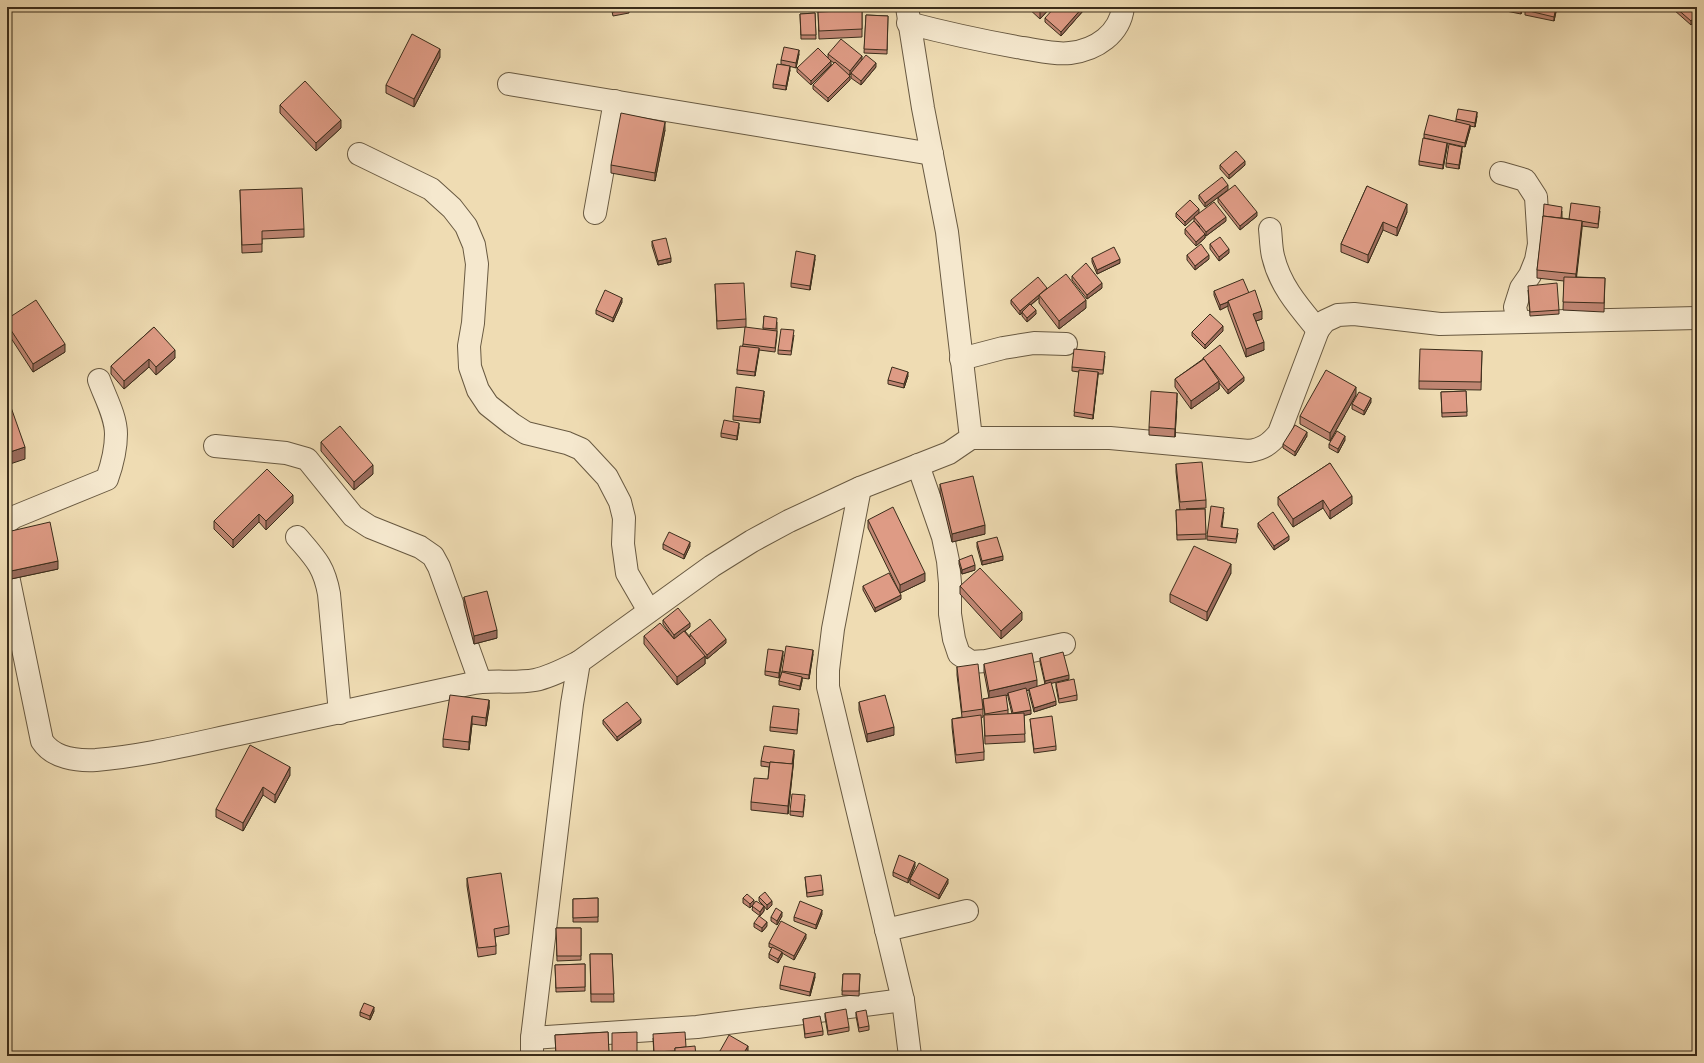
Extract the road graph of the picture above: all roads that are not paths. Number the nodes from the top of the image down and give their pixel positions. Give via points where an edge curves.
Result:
1 (1123, 7) edge
2 (907, 15) edge
3 (509, 84) dead end
4 (615, 101) junction
5 (359, 154) dead end
6 (932, 154) junction
7 (1501, 173) dead end
8 (595, 213) dead end
9 (1270, 229) dead end
10 (1697, 318) edge
11 (1518, 321) junction
12 (1318, 330) junction
13 (1066, 344) dead end
14 (961, 359) junction
15 (99, 380) dead end
16 (971, 438) junction
17 (215, 446) dead end
18 (918, 465) junction
19 (860, 488) junction
20 (7, 522) edge
21 (297, 537) dead end
22 (7, 571) edge
23 (648, 611) junction
24 (1064, 644) dead end
25 (579, 662) junction
26 (480, 681) junction
27 (340, 713) junction
28 (967, 911) dead end
29 (886, 930) junction
30 (903, 1000) junction
31 (532, 1047) edge
32 (910, 1056) edge

1 - 2 street via 1122,17 1111,34 1085,50 1069,53 1052,53 973,39
2 - 6 street
3 - 4 street
4 - 6 street
4 - 8 street
5 - 23 street via 431,189 452,208 466,226 474,245 477,264 469,346 470,366 478,390 488,404 512,424 526,433 580,448 607,477 620,502 624,518 623,544 627,573
6 - 14 street via 947,232
7 - 11 street via 1525,180 1536,197 1539,244 1530,275 1521,288 1516,307
9 - 12 street via 1273,256 1280,278 1287,291
10 - 11 street
11 - 12 street via 1440,324 1354,314 1338,315 1325,321
12 - 16 street via 1279,433 1272,442 1260,450 1110,438
13 - 14 street via 1034,343
14 - 16 street
15 - 20 street via 116,434 108,480
16 - 18 street via 949,453
17 - 26 street via 286,453 307,459 353,516 370,527 420,547 433,556
18 - 19 street
18 - 24 street via 948,562 950,614 959,654 971,662 986,661
19 - 23 street via 752,541
19 - 29 street via 833,629 828,686
21 - 27 street via 318,560 326,577
22 - 27 street via 42,741 52,753 72,759 95,760 147,753
23 - 25 street
25 - 26 street via 552,675 534,680
25 - 31 street
26 - 27 street
28 - 29 street
29 - 30 street
30 - 31 street
30 - 32 street

